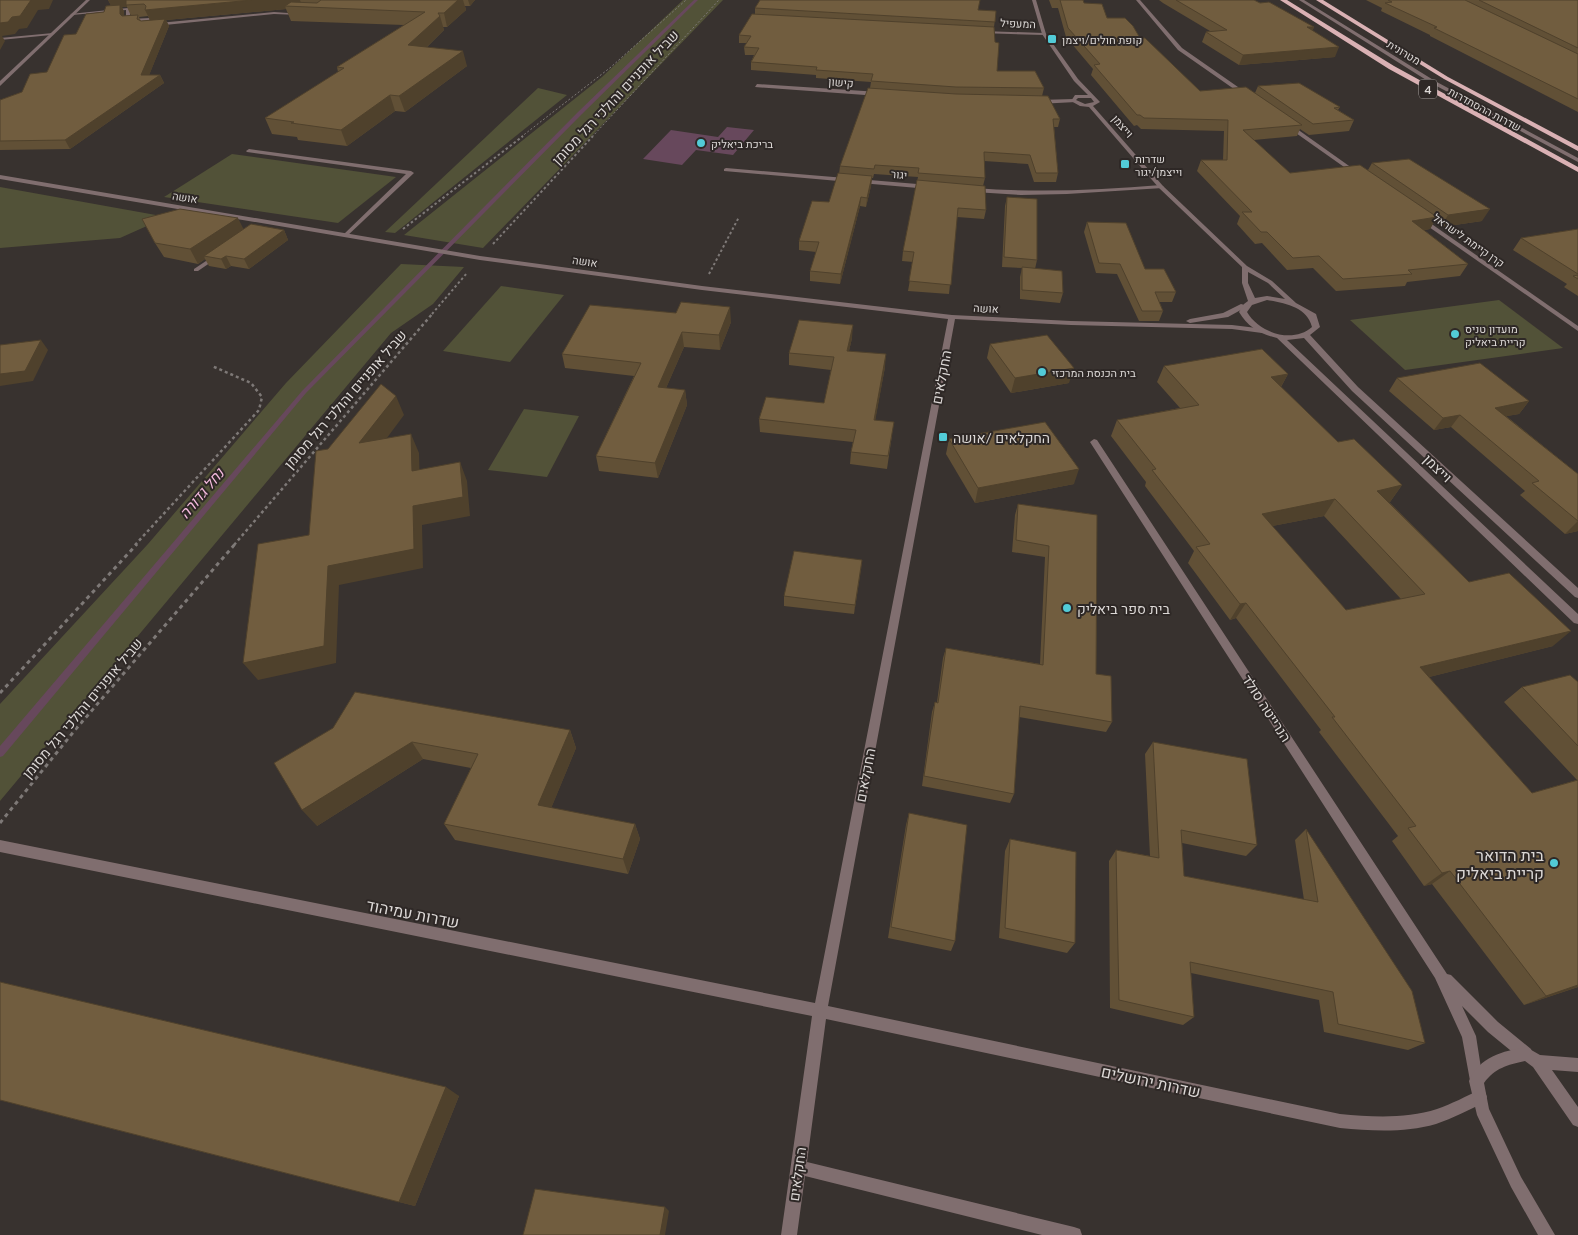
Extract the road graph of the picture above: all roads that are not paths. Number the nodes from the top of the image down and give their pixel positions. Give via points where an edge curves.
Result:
1 (88, 0) edge
2 (1034, 0) edge
3 (1138, 0) edge
4 (1283, 0) edge
5 (1301, 0) edge
6 (1319, 0) edge
7 (72, 14) junction
8 (302, 14) edge
9 (979, 32) edge
10 (51, 34) junction
11 (1044, 34) junction
12 (0, 40) edge
13 (1076, 80) junction
14 (0, 84) edge
15 (757, 86) dead end
16 (883, 95) edge
17 (1093, 97) junction
18 (1074, 99) junction
19 (1253, 101) edge
20 (1031, 102) edge
21 (1090, 105) junction
22 (1286, 123) edge
23 (1578, 149) edge
24 (249, 151) dead end
25 (1578, 160) edge
26 (726, 170) dead end
27 (1578, 170) edge
28 (1359, 175) edge
29 (0, 177) edge
30 (933, 187) edge
31 (1161, 187) junction
32 (963, 190) edge
33 (1416, 215) edge
34 (266, 222) junction
35 (258, 227) edge
36 (346, 235) junction
37 (227, 249) edge
38 (1246, 267) junction
39 (196, 270) dead end
40 (1252, 301) junction
41 (1293, 303) junction
42 (1244, 306) junction
43 (952, 317) junction
44 (1172, 325) junction
45 (1578, 329) edge
46 (1262, 331) junction
47 (1306, 335) junction
48 (1279, 336) junction
49 (1094, 442) dead end
50 (1578, 594) edge
51 (1578, 620) edge
52 (0, 846) edge
53 (1440, 973) junction
54 (820, 1011) junction
55 (1532, 1058) junction
56 (1578, 1065) edge
57 (1476, 1080) junction
58 (1480, 1097) junction
59 (1578, 1120) edge
60 (798, 1167) junction
61 (789, 1235) edge
62 (1074, 1235) edge
63 (1547, 1235) edge

1 - 7 street
2 - 11 street
3 - 19 street via 1180,49
4 - 27 highway, שדרות ההסתדרות / 4 via 1409,79
5 - 25 street, מטרונית via 1433,82
6 - 23 highway, שדרות ההסתדרות / 4 via 1446,78
7 - 8 street via 128,9 128,21 148,19 145,26 274,13
7 - 10 street
9 - 11 street, המעפיל
10 - 12 street
10 - 14 street
11 - 13 street
13 - 17 street
13 - 18 street
15 - 16 street, קישון
17 - 18 street via 1081,95
17 - 21 street via 1097,102
18 - 20 street
18 - 21 street
21 - 31 street, וייצמן
22 - 28 street
24 - 36 street via 411,173
26 - 30 street, יגור
29 - 34 street, אושה
31 - 32 street via 1012,194
31 - 38 street, וייצמן
33 - 45 street, קרן קיימת לישראל
34 - 35 street
34 - 36 street, אושה
36 - 43 street, אושה via 480,258
37 - 39 street
38 - 40 street via 1245,283
38 - 41 street, וייצמן via 1270,282
40 - 41 street via 1272,299
40 - 42 street, אושה
41 - 47 street, וייצמן via 1316,321 1316,327
42 - 44 street, אושה via 1224,315
42 - 46 street via 1245,318
43 - 44 street, אושה
43 - 54 street, החקלאים
44 - 46 street, אושה
46 - 48 street, אושה
47 - 48 street
47 - 50 street, וייצמן via 1355,389
48 - 51 street, וייצמן
49 - 53 street, הנרייטה סולד
52 - 54 street, שדרות עמיהוד
53 - 55 street, הנרייטה סולד via 1493,1027
53 - 57 street, הנרייטה סולד via 1469,1036
54 - 58 street, שדרות ירושלים via 1340,1121 1402,1124 1430,1118
54 - 60 street, החקלאים
55 - 56 street
55 - 57 street via 1505,1058 1487,1066
55 - 59 street, הנרייטה סולד
57 - 58 street, הנרייטה סולד
58 - 63 street, הנרייטה סולד via 1482,1110 1516,1182
60 - 61 street, החקלאים
60 - 62 street

